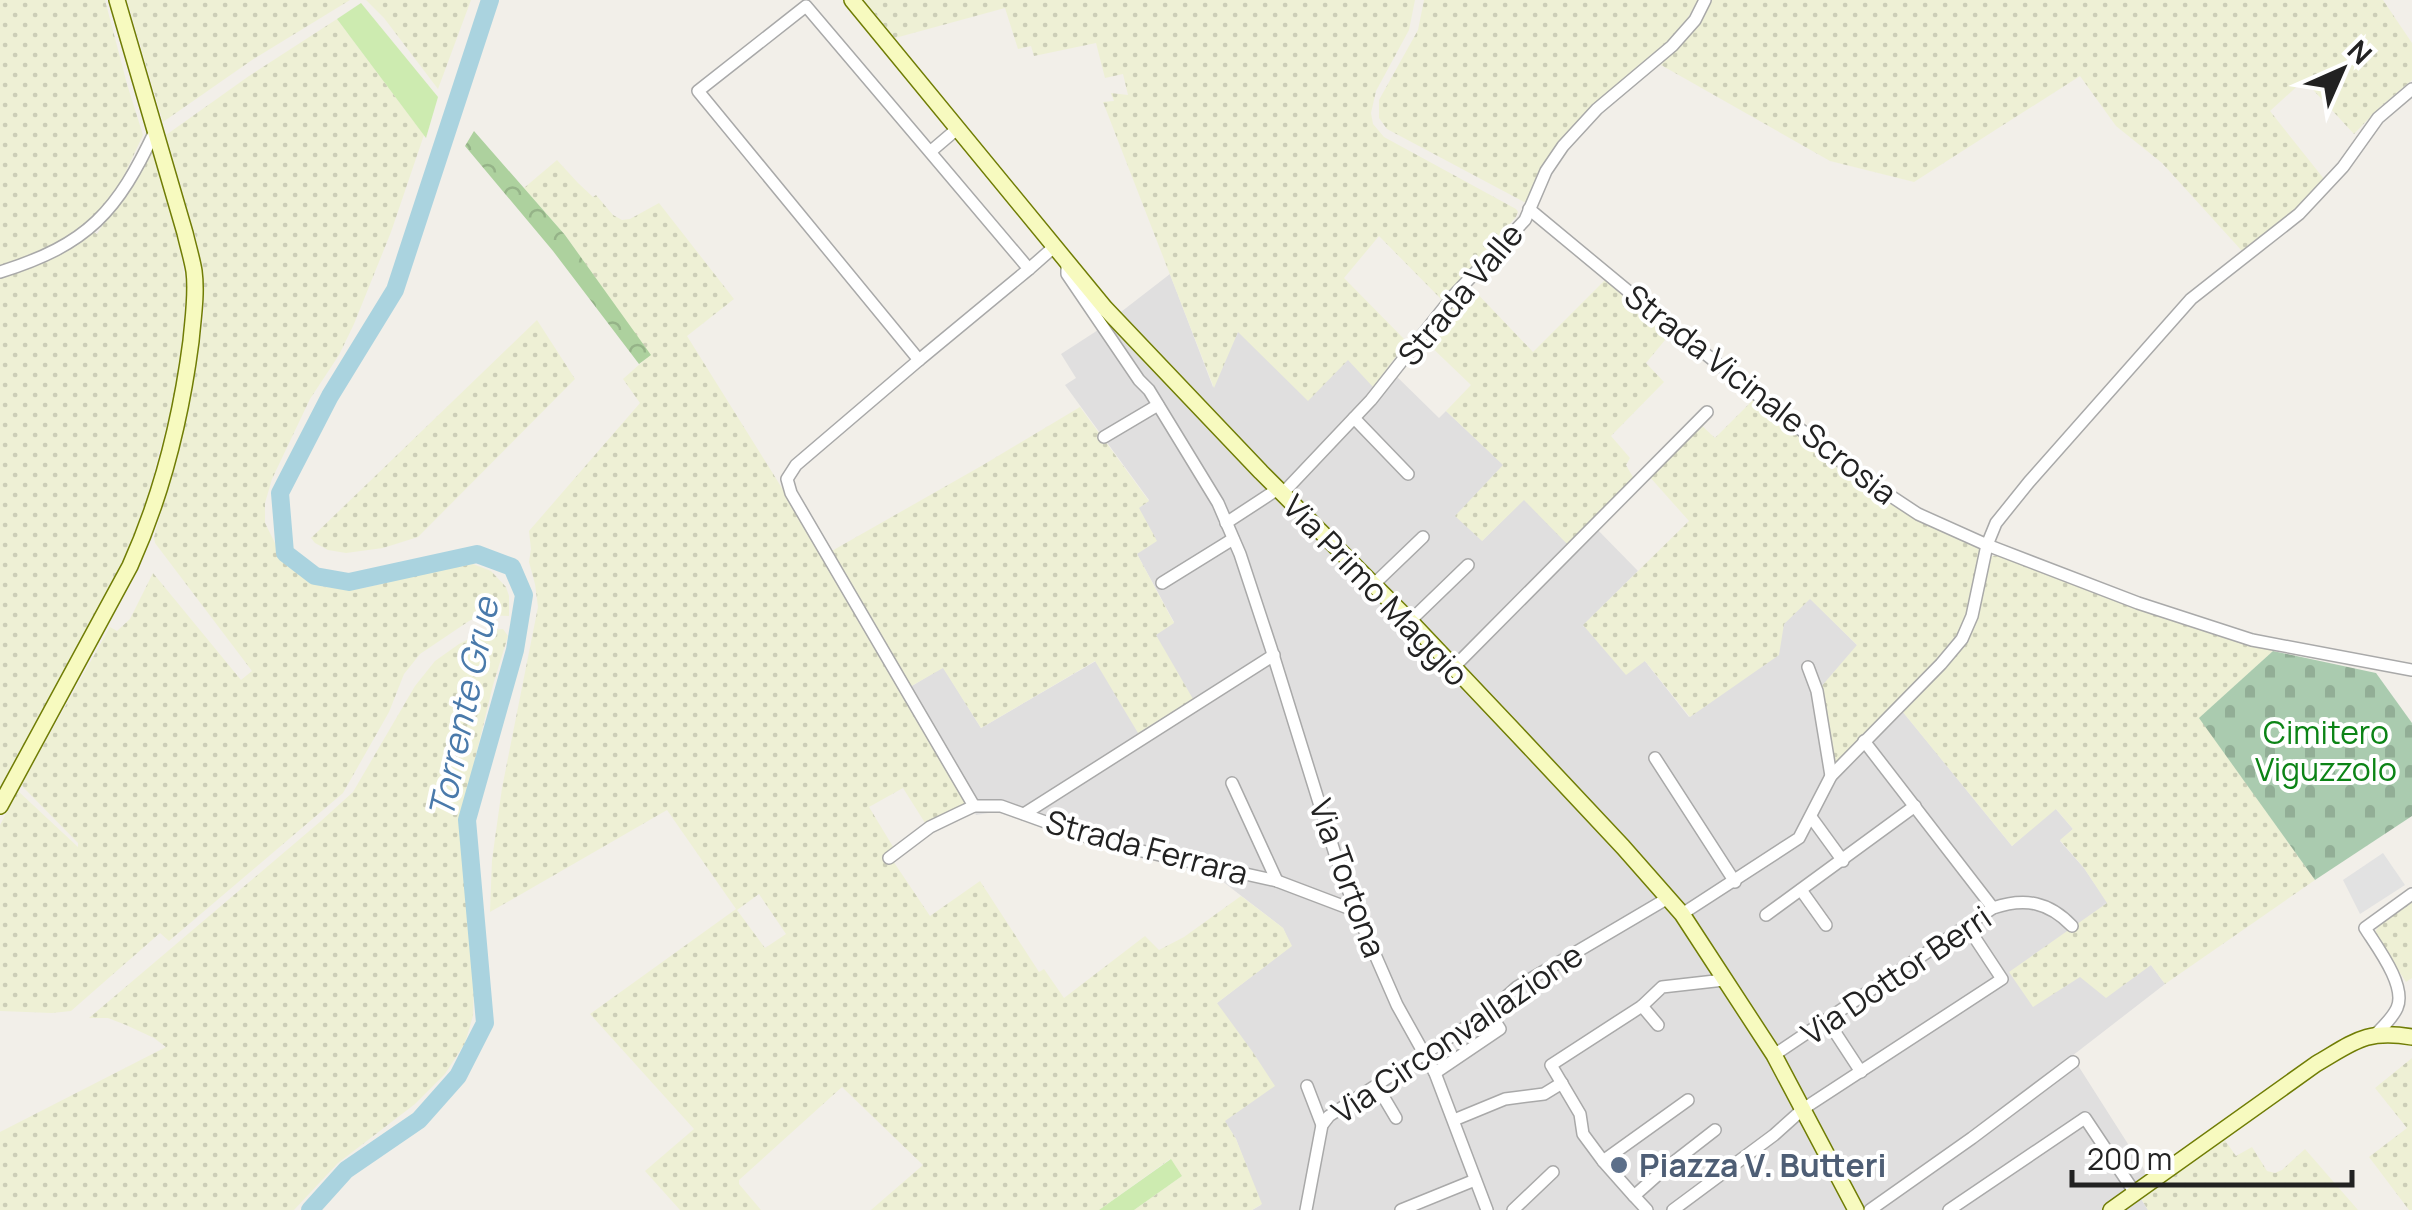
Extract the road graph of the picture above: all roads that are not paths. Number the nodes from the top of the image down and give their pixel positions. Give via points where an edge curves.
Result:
1 (117, 0) edge
2 (852, 0) edge
3 (1705, 0) edge
4 (2412, 89) edge
5 (156, 129) junction
6 (957, 129) junction
7 (930, 152) junction
8 (1528, 209) junction
9 (1054, 247) junction
10 (1068, 264) junction
11 (1029, 269) junction
12 (0, 272) edge
13 (919, 360) junction
14 (1155, 363) junction
15 (1149, 390) junction
16 (1158, 405) junction
17 (1707, 412) dead end
18 (1354, 418) junction
19 (1104, 437) dead end
20 (1408, 474) dead end
21 (1280, 492) junction
22 (1226, 523) junction
23 (1423, 537) dead end
24 (1234, 539) junction
25 (1986, 545) junction
26 (1468, 566) dead end
27 (1162, 583) dead end
28 (1373, 584) junction
29 (1410, 622) junction
30 (1274, 655) junction
31 (1808, 667) dead end
32 (1453, 668) junction
33 (2412, 670) edge
34 (1864, 741) junction
35 (1655, 758) dead end
36 (1831, 776) junction
37 (1232, 784) dead end
38 (0, 806) edge
39 (974, 806) junction
40 (1915, 806) junction
41 (1024, 814) junction
42 (1811, 817) junction
43 (889, 858) dead end
44 (1842, 861) junction
45 (1277, 881) junction
46 (1735, 882) junction
47 (1802, 890) junction
48 (2412, 894) edge
49 (1668, 898) junction
50 (1993, 908) junction
51 (1356, 910) junction
52 (1682, 914) junction
53 (1766, 916) dead end
54 (1826, 925) dead end
55 (1967, 926) junction
56 (2072, 926) dead end
57 (1724, 980) junction
58 (1642, 1006) junction
59 (1489, 1012) junction
60 (1826, 1020) junction
61 (1658, 1024) dead end
62 (2377, 1033) junction
63 (2412, 1036) edge
64 (1424, 1054) junction
65 (1774, 1055) junction
66 (2073, 1062) dead end
67 (1435, 1072) junction
68 (1861, 1072) junction
69 (1562, 1083) junction
70 (1307, 1086) dead end
71 (1377, 1086) junction
72 (1688, 1100) dead end
73 (1803, 1109) junction
74 (1396, 1118) dead end
75 (1454, 1120) junction
76 (1322, 1124) junction
77 (1715, 1130) dead end
78 (1603, 1162) junction
79 (1553, 1172) dead end
80 (1474, 1180) junction
81 (2134, 1192) junction
82 (1638, 1193) junction
83 (1488, 1209) edge
84 (1677, 1209) edge
85 (1306, 1210) edge
86 (1401, 1210) edge
87 (1513, 1210) edge
88 (1647, 1210) edge
89 (1856, 1210) edge
90 (1870, 1210) edge
91 (1948, 1210) edge
92 (2110, 1210) edge

1 - 5 main road
2 - 6 main road, Via Primo Maggio
3 - 8 street, Strada Valle via 1672,46 1596,109 1564,146
4 - 25 street via 2378,118 2299,214 2191,300 2029,482
5 - 12 street via 104,216 48,254
5 - 38 main road via 194,272 186,382 144,535
6 - 7 street
6 - 9 main road, Via Primo Maggio
7 - 11 street
7 - 13 street via 806,6 698,92
8 - 18 street, Strada Valle
8 - 25 street, Strada Vicinale Scrosia via 1853,471 1918,514
9 - 10 main road, Via Primo Maggio
9 - 11 street
10 - 14 main road, Via Primo Maggio
10 - 15 street, Via Tortona via 1066,274
11 - 13 street
13 - 39 street via 796,465 787,480
14 - 15 street
14 - 21 main road, Via Primo Maggio
15 - 16 street, Via Tortona
16 - 19 street
16 - 22 street, Via Tortona
17 - 32 street
18 - 20 street
18 - 21 street, Strada Valle
21 - 22 street, Strada Valle
21 - 28 main road, Via Primo Maggio
22 - 24 street, Via Tortona
23 - 28 street
24 - 27 street
24 - 30 street, Via Tortona
25 - 33 street, Strada Vicinale Scrosia via 2252,640
25 - 34 street via 1962,638
26 - 29 street
28 - 29 main road, Via Primo Maggio
29 - 32 main road, Via Primo Maggio
30 - 41 street
30 - 51 street, Via Tortona
31 - 36 street
32 - 49 main road, Via Primo Maggio
34 - 36 street
34 - 40 street
35 - 46 street
36 - 42 street
37 - 45 street
39 - 41 street, Strada Ferrara
39 - 43 street via 930,827
40 - 44 street
40 - 50 street
41 - 45 street, Strada Ferrara via 1101,842
42 - 44 street
42 - 46 street via 1799,838
44 - 47 street
45 - 51 street, Strada Ferrara
46 - 52 street
47 - 53 street
47 - 54 street
48 - 62 street via 2365,928 2400,999
49 - 52 main road, Via Primo Maggio
49 - 59 street, Via Circonvallazione via 1517,987
50 - 55 street, Via Dottor Berri
50 - 56 street, Via Dottor Berri via 2042,905
51 - 64 street, Via Tortona
52 - 57 main road, Via Primo Maggio
55 - 60 street, Via Dottor Berri
55 - 68 street via 2002,979
57 - 58 street via 1662,988
57 - 65 main road, Via Primo Maggio
58 - 61 street
58 - 69 street via 1552,1065
59 - 64 street, Via Circonvallazione
59 - 67 street via 1500,1029
60 - 65 street, Via Dottor Berri
60 - 68 street
62 - 63 main road
62 - 81 main road via 2316,1064
64 - 67 street, Via Tortona
64 - 71 street, Via Circonvallazione
65 - 73 main road, Via Primo Maggio
66 - 90 street
67 - 75 street, Via Tortona
68 - 73 street
69 - 75 street
69 - 78 street
70 - 76 street
71 - 74 street
71 - 76 street, Via Circonvallazione
72 - 78 street
73 - 84 street
73 - 89 main road, Via Primo Maggio
75 - 80 street, Via Tortona
76 - 85 street, Via Circonvallazione
77 - 82 street
78 - 82 street
79 - 87 street
80 - 83 street, Via Tortona
80 - 86 street
81 - 91 street via 2084,1118
81 - 92 main road
82 - 88 street

